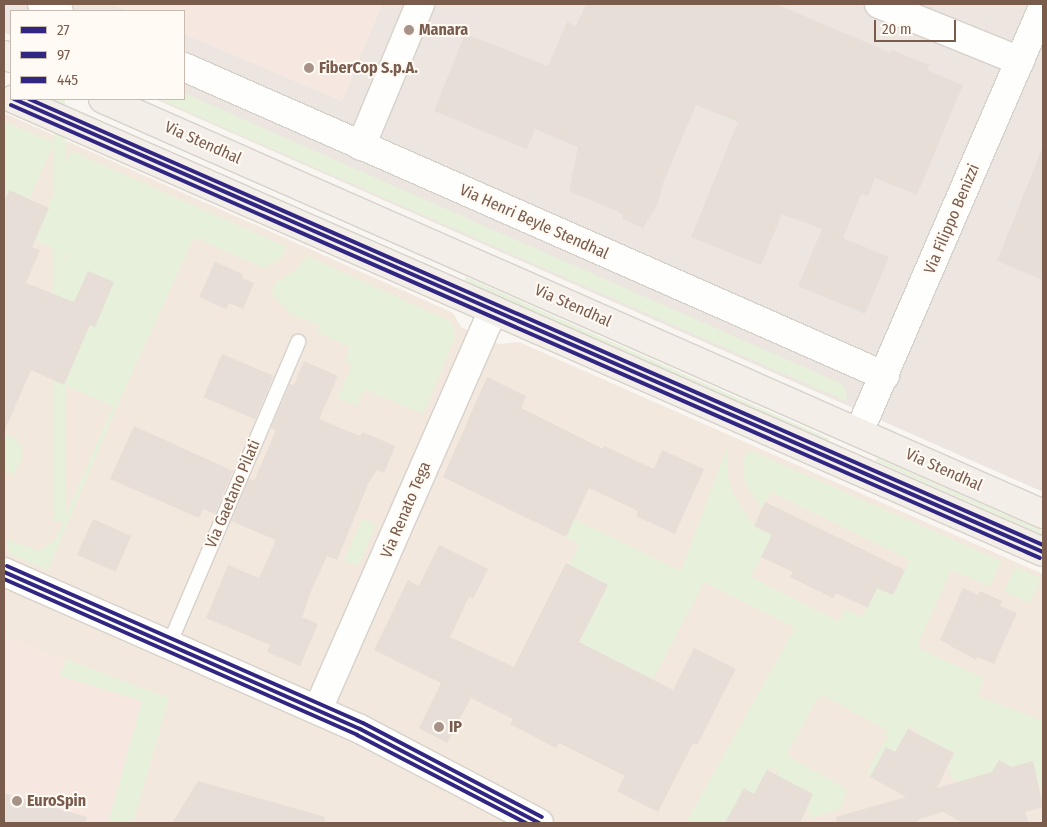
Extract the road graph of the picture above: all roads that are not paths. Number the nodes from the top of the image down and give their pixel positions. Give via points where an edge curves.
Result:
1 (42, 4) edge
2 (420, 4) edge
3 (879, 4) edge
4 (1043, 6) edge
5 (57, 10) edge
6 (1020, 61) junction
7 (185, 67) edge
8 (17, 100) edge
9 (106, 100) edge
10 (361, 146) junction
11 (493, 311) junction
12 (298, 342) dead end
13 (885, 376) junction
14 (859, 432) junction
15 (1043, 514) edge
16 (1043, 552) edge
17 (4, 572) edge
18 (168, 647) junction
19 (318, 709) junction
20 (539, 823) edge

1 - 5 street
2 - 10 street
3 - 6 street
4 - 6 street, Via Filippo Benizzi
6 - 13 street, Via Filippo Benizzi
7 - 10 street, Via Henri Beyle Stendhal
8 - 11 main road
9 - 14 main road, Via Stendhal
10 - 13 street, Via Henri Beyle Stendhal
11 - 16 main road
11 - 19 street, Via Renato Tega
12 - 18 lane, Via Gaetano Pilati
13 - 14 street, Via Filippo Benizzi
14 - 15 main road, Via Stendhal
17 - 18 street
18 - 19 street
19 - 20 street

